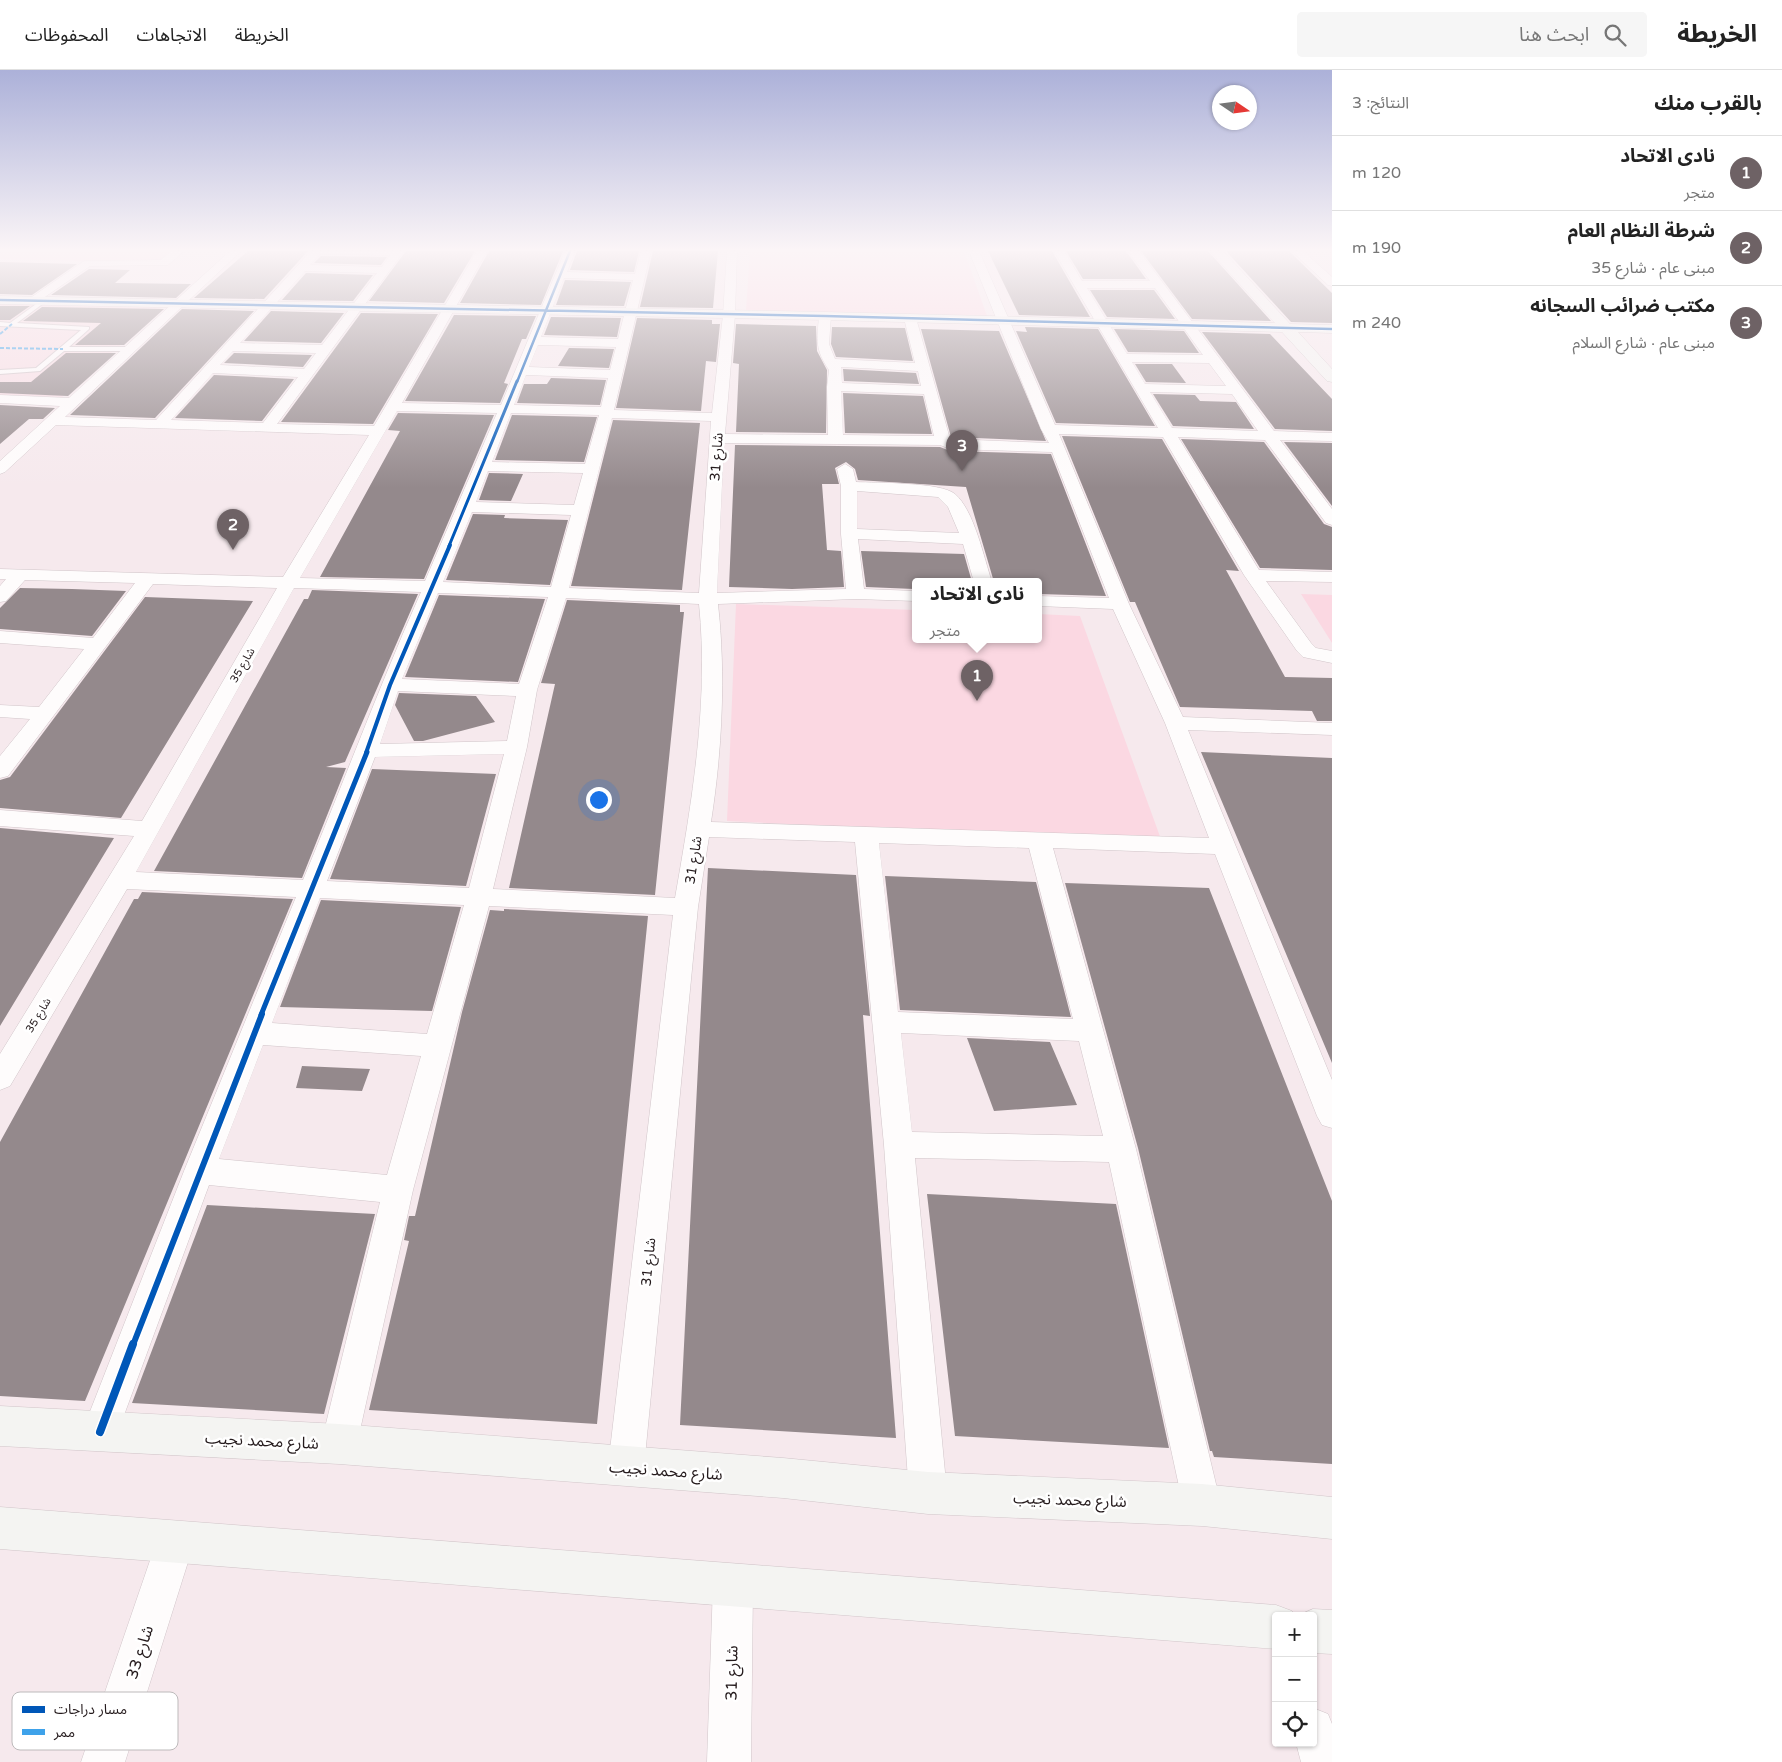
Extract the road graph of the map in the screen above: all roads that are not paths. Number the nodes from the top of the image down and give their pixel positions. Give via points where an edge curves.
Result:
1 (83, 330) edge
2 (152, 330) edge
3 (246, 330) edge
4 (339, 330) edge
5 (437, 330) edge
6 (538, 330) edge
7 (626, 330) edge
8 (728, 330) edge
9 (824, 330) edge
10 (913, 330) edge
11 (1008, 330) edge
12 (1106, 330) edge
13 (1192, 330) edge
14 (1289, 330) edge
15 (534, 341) junction
16 (623, 343) junction
17 (230, 347) junction
18 (63, 349) junction
19 (130, 349) junction
20 (324, 349) junction
21 (1122, 358) junction
22 (1214, 359) junction
23 (833, 363) junction
24 (923, 367) junction
25 (209, 369) junction
26 (522, 371) junction
27 (0, 372) edge
28 (307, 373) junction
29 (616, 374) junction
30 (1332, 378) edge
31 (834, 387) junction
32 (1141, 388) junction
33 (928, 390) junction
34 (1236, 390) junction
35 (0, 400) edge
36 (74, 402) junction
37 (393, 407) junction
38 (505, 409) junction
39 (607, 413) junction
40 (54, 421) junction
41 (160, 424) junction
42 (718, 427) junction
43 (266, 429) junction
44 (1048, 429) junction
45 (379, 431) junction
46 (1166, 432) junction
47 (1270, 435) junction
48 (1332, 437) edge
49 (836, 440) junction
50 (943, 441) junction
51 (1058, 448) junction
52 (482, 466) junction
53 (0, 469) edge
54 (592, 469) junction
55 (845, 469) dead end
56 (849, 486) junction
57 (466, 507) junction
58 (580, 510) junction
59 (1332, 520) edge
60 (849, 534) junction
61 (970, 539) junction
62 (0, 574) edge
63 (21, 574) junction
64 (1253, 575) junction
65 (1332, 577) edge
66 (982, 578) edge
67 (148, 579) junction
68 (289, 582) junction
69 (431, 587) junction
70 (560, 591) junction
71 (856, 594) junction
72 (912, 596) edge
73 (0, 598) edge
74 (708, 598) junction
75 (1042, 601) edge
76 (1120, 604) junction
77 (0, 637) edge
78 (98, 644) junction
79 (1332, 658) edge
80 (390, 685) junction
81 (527, 690) junction
82 (0, 711) edge
83 (43, 713) junction
84 (1174, 723) junction
85 (1332, 729) edge
86 (516, 747) junction
87 (367, 750) junction
88 (0, 770) edge
89 (0, 818) edge
90 (148, 829) junction
91 (698, 829) junction
92 (866, 835) junction
93 (1039, 840) junction
94 (1224, 846) junction
95 (120, 880) junction
96 (310, 890) junction
97 (479, 896) junction
98 (686, 907) junction
99 (886, 1022) junction
100 (1090, 1031) junction
101 (255, 1033) junction
102 (437, 1046) junction
103 (0, 1078) edge
104 (1332, 1116) edge
105 (899, 1146) junction
106 (1121, 1149) junction
107 (199, 1171) junction
108 (398, 1190) junction
109 (0, 1426) edge
110 (100, 1432) junction
111 (340, 1444) junction
112 (626, 1468) junction
113 (928, 1493) junction
114 (1202, 1505) junction
115 (1332, 1518) edge
116 (0, 1528) edge
117 (175, 1543) junction
118 (733, 1585) junction
119 (1272, 1628) edge
120 (1317, 1631) edge
121 (1332, 1632) edge
122 (126, 1692) edge
123 (1317, 1742) edge
124 (107, 1750) edge
125 (103, 1762) edge
126 (729, 1762) edge
127 (1323, 1762) edge

1 - 18 lane
2 - 19 street
3 - 17 street
4 - 20 street
5 - 37 street, شارع 35
6 - 15 street
7 - 16 street
8 - 42 street, شارع 31
9 - 23 street via 825,354
10 - 24 street
11 - 44 street
12 - 21 street
13 - 22 street
14 - 30 street
15 - 16 street
15 - 26 street
16 - 29 street
17 - 20 street
17 - 25 street
18 - 19 lane
18 - 27 lane via 38,370
19 - 36 street
20 - 28 street
21 - 22 street
21 - 32 street
22 - 34 street
23 - 24 street
23 - 31 street via 836,370
24 - 33 street
25 - 28 street
25 - 41 street
26 - 29 street
26 - 38 street
28 - 43 street
29 - 39 street
31 - 33 street
31 - 49 street
32 - 34 street
32 - 46 street
33 - 50 street
34 - 47 street
35 - 36 street
36 - 40 street
37 - 38 street
37 - 45 street, شارع 35
38 - 39 street
38 - 52 street
39 - 42 street
39 - 54 street
40 - 41 street
40 - 53 street
41 - 43 street
42 - 49 street
42 - 74 street, شارع 31
43 - 45 street
44 - 46 street
44 - 51 street
45 - 68 street, شارع 35
46 - 47 street
46 - 64 street
47 - 48 street
47 - 59 street
49 - 50 street
50 - 51 street via 950,445
51 - 76 street
52 - 54 street
52 - 57 street
54 - 58 street
55 - 56 street
56 - 60 street
56 - 61 street via 941,492 950,498
57 - 58 street
57 - 69 street
58 - 70 street
60 - 61 street
60 - 71 street
61 - 66 street
62 - 63 street
63 - 67 street
63 - 73 street
64 - 65 street
64 - 79 street via 1304,648 1310,653
67 - 68 street
67 - 78 street
68 - 69 street
68 - 90 street, شارع 35
69 - 70 street
69 - 80 street
70 - 74 street
70 - 81 street
71 - 72 street
71 - 74 street
74 - 91 street, شارع 31 via 713,645 706,783
75 - 76 street
76 - 84 street
77 - 78 street
78 - 83 street
80 - 81 street
80 - 87 street
81 - 86 street
82 - 83 street
83 - 88 street
84 - 85 street
84 - 94 street
86 - 87 street
86 - 97 street
87 - 96 street
89 - 90 street
90 - 95 street, شارع 35
91 - 92 street
91 - 98 street, شارع 31
92 - 93 street
92 - 99 street
93 - 94 street
93 - 100 street
94 - 104 street
95 - 96 street
95 - 103 street, شارع 35
96 - 97 street
96 - 101 street
97 - 98 street
97 - 102 street
98 - 112 street, شارع 31
99 - 100 street
99 - 105 street
100 - 106 street
101 - 102 street
101 - 107 street
102 - 108 street
105 - 106 street
105 - 113 street
106 - 114 street
107 - 108 street
107 - 110 street
108 - 111 street
109 - 110 street, شارع محمد نجيب
110 - 111 street, شارع محمد نجيب
111 - 112 street, شارع محمد نجيب
112 - 113 street, شارع محمد نجيب via 783,1478
113 - 114 street, شارع محمد نجيب
114 - 115 street, شارع محمد نجيب
116 - 117 street
117 - 118 street
117 - 122 street, شارع 33
118 - 119 street
118 - 126 street, شارع 31
120 - 121 street
123 - 127 street
124 - 125 street, شارع 33

